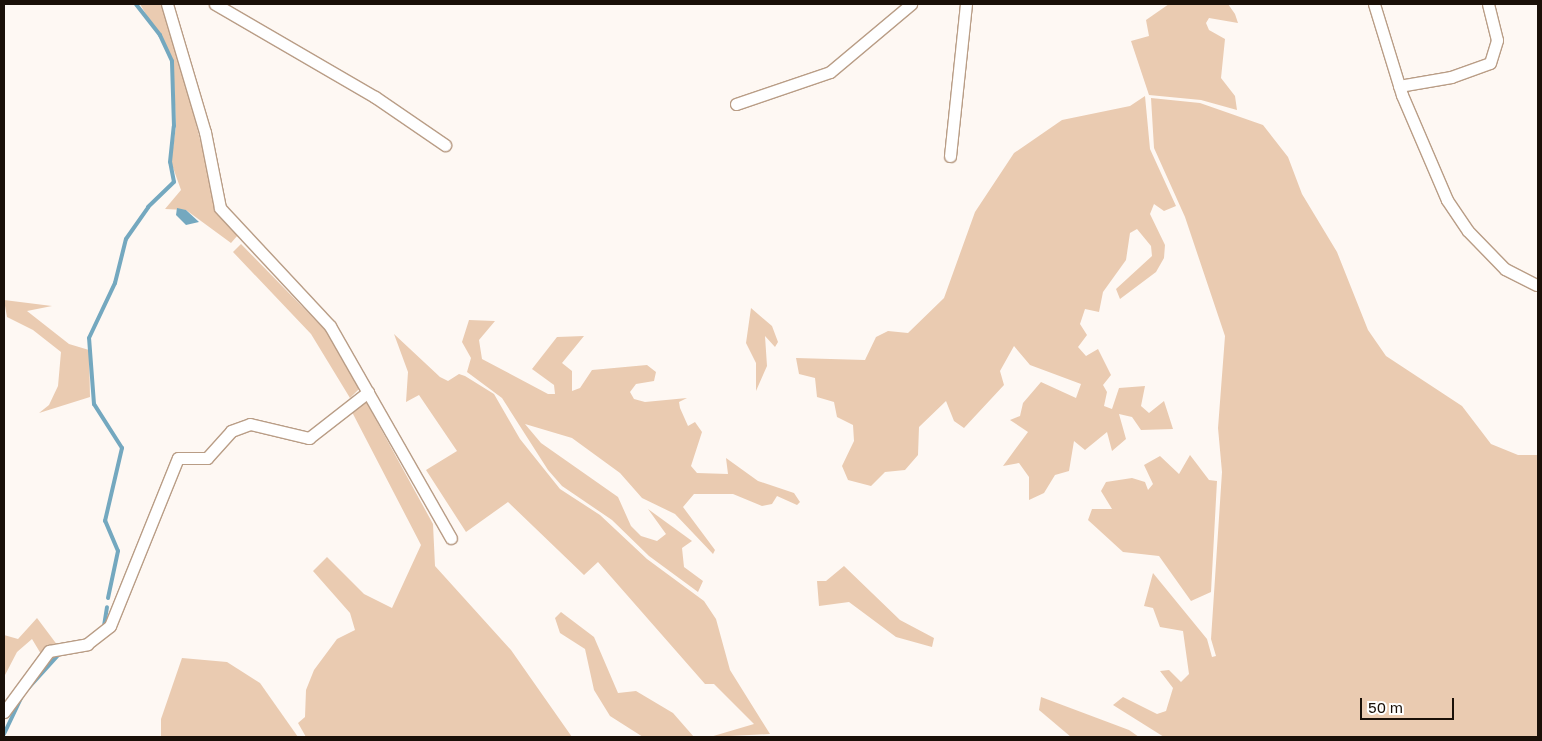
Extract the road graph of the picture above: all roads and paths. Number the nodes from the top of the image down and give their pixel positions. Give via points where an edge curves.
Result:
1 (167, 4) edge
2 (215, 4) edge
3 (911, 4) edge
4 (966, 4) edge
5 (1374, 4) edge
6 (1488, 4) edge
7 (1400, 86) junction
8 (736, 104) dead end
9 (445, 145) dead end
10 (950, 156) dead end
11 (1536, 285) dead end
12 (368, 392) junction
13 (451, 538) dead end
14 (4, 712) edge

1 - 12 street via 205,132 220,208 330,326
2 - 9 street via 375,97
3 - 8 street via 830,72
4 - 10 street
5 - 7 street
6 - 7 street via 1497,40 1490,63 1451,77
7 - 11 street via 1457,216 1505,268
12 - 13 street
12 - 14 street via 309,438 250,424 231,430 207,458 178,458 110,626 87,644 63,646 43,656

